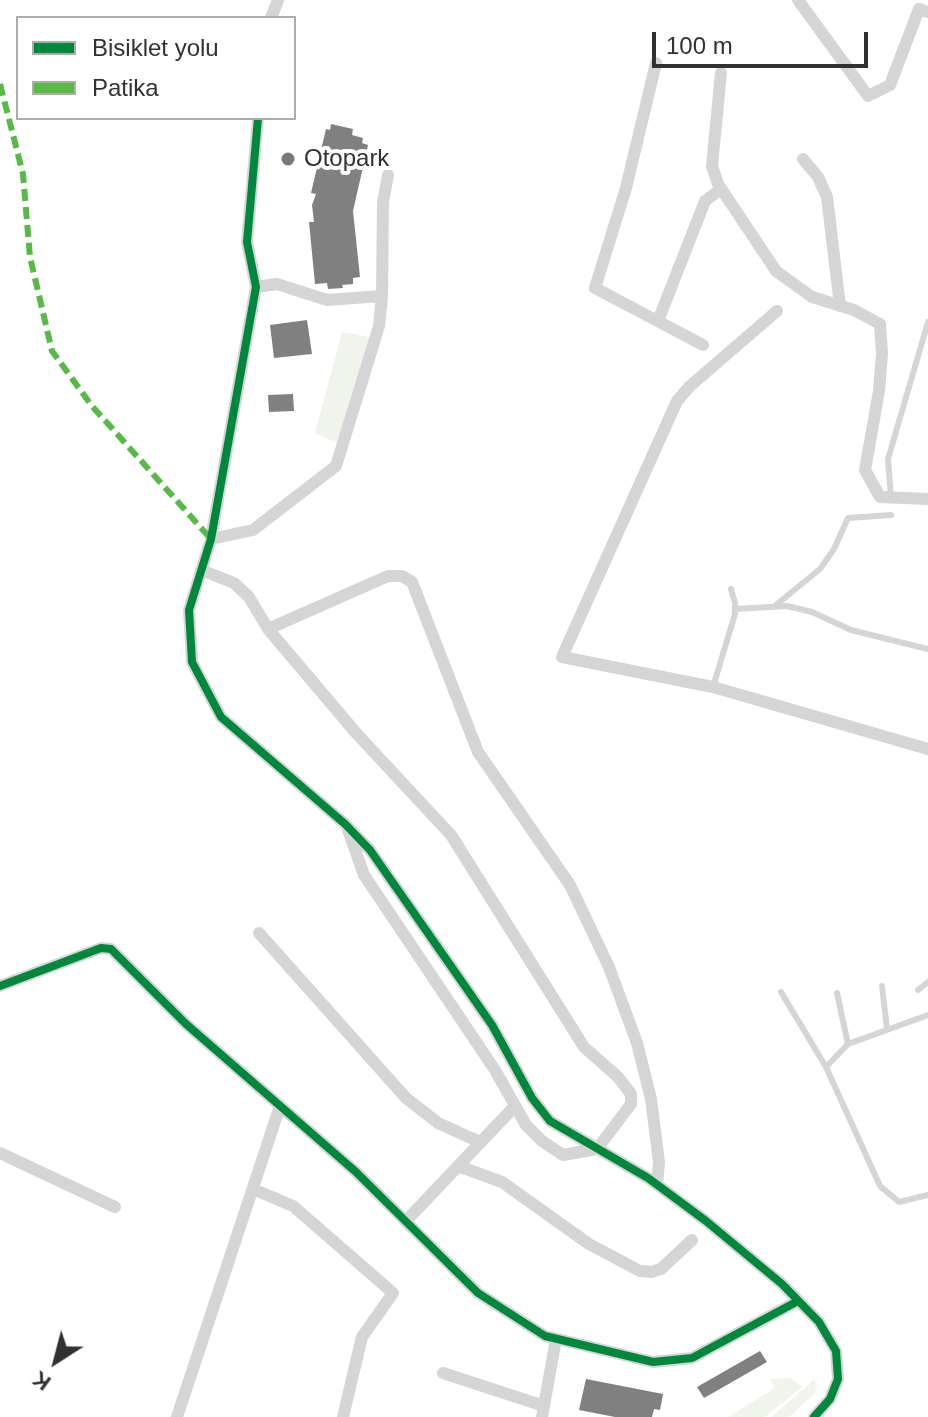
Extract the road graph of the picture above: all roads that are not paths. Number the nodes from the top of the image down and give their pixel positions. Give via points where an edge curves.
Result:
1 (798, 0) edge
2 (923, 7) edge
3 (656, 63) dead end
4 (721, 73) dead end
5 (258, 120) edge
6 (803, 159) dead end
7 (388, 175) dead end
8 (721, 189) junction
9 (256, 287) junction
10 (382, 296) junction
11 (840, 306) junction
12 (777, 311) dead end
13 (658, 321) junction
14 (928, 322) edge
15 (703, 345) dead end
16 (891, 498) junction
17 (928, 499) edge
18 (891, 515) dead end
19 (211, 539) junction
20 (201, 570) junction
21 (731, 589) dead end
22 (774, 606) junction
23 (735, 609) junction
24 (268, 629) junction
25 (928, 649) edge
26 (713, 687) junction
27 (928, 749) edge
28 (345, 824) junction
29 (259, 933) dead end
30 (928, 982) edge
31 (0, 986) edge
32 (882, 986) dead end
33 (918, 990) dead end
34 (781, 992) dead end
35 (837, 993) dead end
36 (928, 1015) edge
37 (887, 1029) junction
38 (848, 1044) junction
39 (826, 1067) junction
40 (280, 1106) junction
41 (515, 1106) junction
42 (480, 1142) junction
43 (597, 1149) junction
44 (0, 1153) edge
45 (458, 1166) junction
46 (657, 1185) junction
47 (253, 1189) junction
48 (928, 1195) edge
49 (115, 1207) dead end
50 (406, 1221) junction
51 (692, 1240) dead end
52 (798, 1301) junction
53 (556, 1339) junction
54 (443, 1373) dead end
55 (543, 1412) edge
56 (177, 1417) edge
57 (343, 1417) edge
58 (814, 1417) edge

1 - 2 street via 868,96 890,85
3 - 13 street via 595,288
4 - 8 street via 712,166
5 - 9 street via 247,242
6 - 11 street via 827,197
7 - 10 street
8 - 11 street via 776,271 812,297
8 - 13 street via 705,201
9 - 10 street via 277,284 327,300
9 - 19 street
10 - 19 street via 379,326 336,466 253,530
11 - 16 street via 880,324 879,391 865,470 880,497
12 - 26 street via 677,401 562,657
13 - 15 street
14 - 16 lane via 888,459
16 - 17 street
18 - 22 lane via 848,518 820,569
19 - 20 street
20 - 24 street via 234,583
20 - 28 street via 189,610 192,662 221,717
21 - 23 lane
22 - 23 lane
22 - 25 lane via 812,612 851,630
23 - 26 lane
24 - 43 street via 451,835 584,1047 631,1094 631,1104
24 - 46 street via 388,576 412,582 478,752 570,885 609,967 651,1099
26 - 27 street
28 - 41 street via 364,875
28 - 43 street via 370,850 492,1025 541,1110
29 - 42 street via 406,1098 438,1123
30 - 33 lane
31 - 40 street via 101,948 111,949
32 - 37 lane
34 - 39 lane
35 - 38 lane
36 - 37 lane
37 - 38 lane
38 - 39 lane
39 - 48 lane via 880,1186 899,1202
40 - 47 street
40 - 50 street
41 - 42 street
41 - 43 street via 526,1125 563,1155
42 - 45 street
43 - 46 street
44 - 49 street
45 - 50 street
45 - 51 street via 502,1182 589,1244 640,1271 661,1269
46 - 52 street
47 - 56 street
47 - 57 street via 293,1206 393,1293 362,1337
50 - 53 street via 478,1293
52 - 53 street via 692,1358 653,1362
52 - 58 street via 819,1322 836,1351 838,1379
53 - 55 street
54 - 55 street

